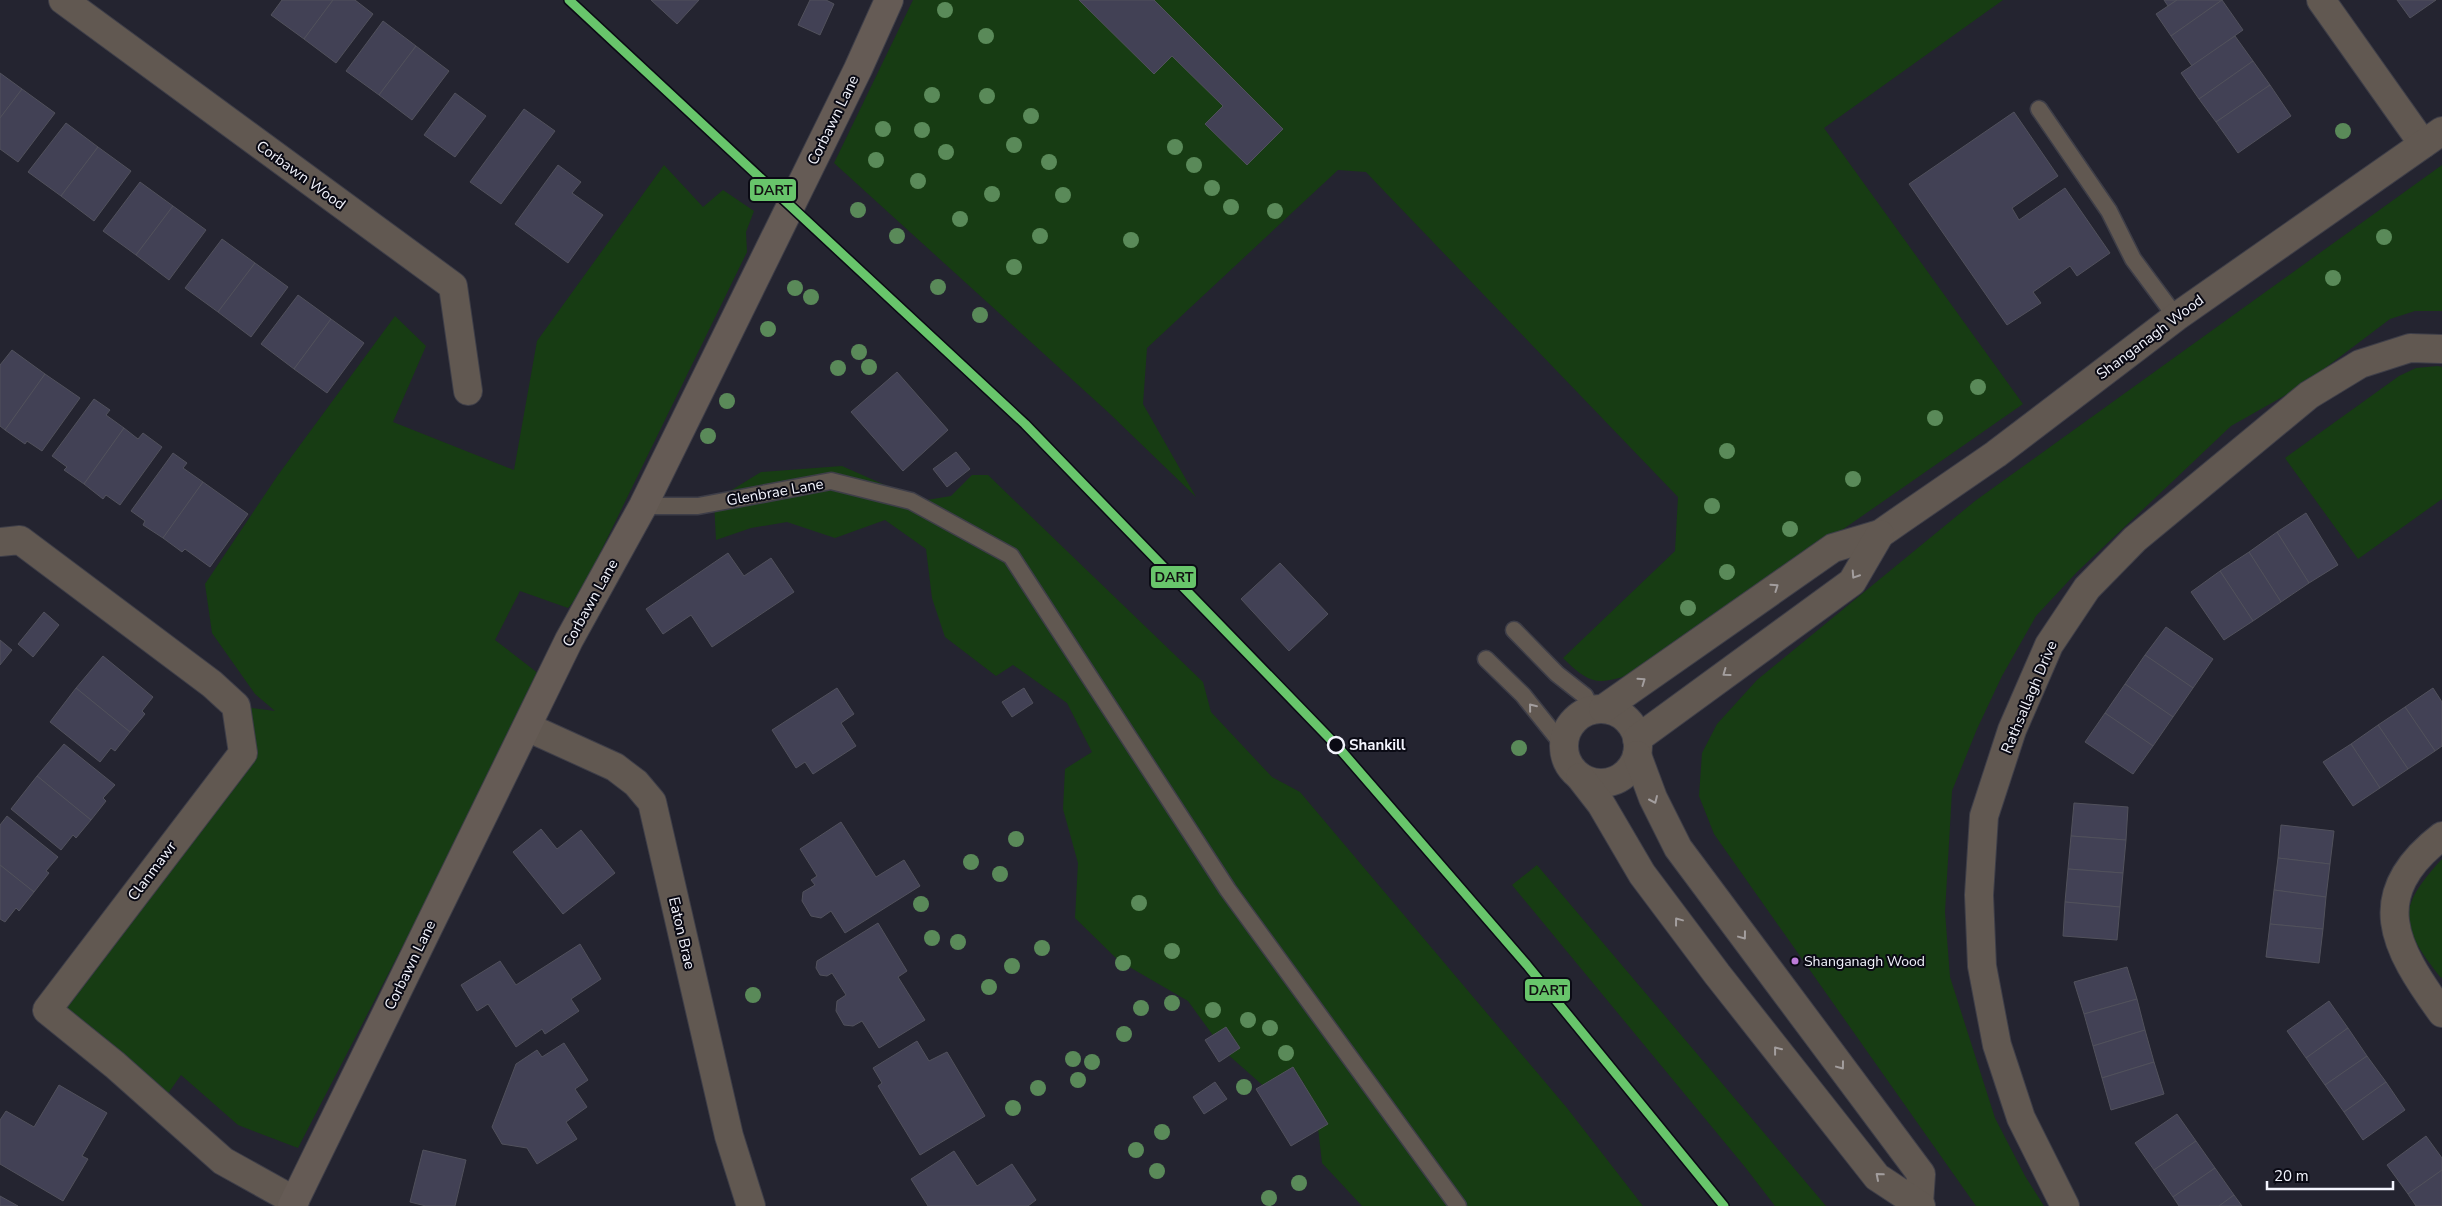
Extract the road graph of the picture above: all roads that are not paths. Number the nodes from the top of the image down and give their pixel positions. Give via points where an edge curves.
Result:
1 (63, 0) edge
2 (889, 0) edge
3 (2321, 0) edge
4 (2039, 109) dead end
5 (2432, 138) edge
6 (2176, 317) junction
7 (2442, 349) edge
8 (468, 391) dead end
9 (643, 506) junction
10 (1880, 534) junction
11 (0, 542) edge
12 (1514, 630) dead end
13 (1486, 660) dead end
14 (1598, 709) junction
15 (527, 727) junction
16 (1563, 745) junction
17 (1637, 747) junction
18 (1580, 777) junction
19 (2442, 836) edge
20 (2442, 1013) edge
21 (294, 1203) edge
22 (1920, 1205) edge
23 (751, 1206) edge
24 (1458, 1206) edge
25 (2065, 1206) edge

1 - 8 street, Corbawn Wood via 453,286
2 - 9 street, Corbawn Lane
3 - 5 street, Shanganagh Wood
4 - 6 lane via 2109,211 2133,259
5 - 6 street, Shanganagh Wood
6 - 10 street, Shanganagh Wood via 1996,454
7 - 25 street, Rathsallagh Drive via 2410,348 2360,364 2309,395 2136,539 2087,588 2041,662 2012,730 1984,816 1980,922 1982,966 1997,1045 2021,1118
9 - 15 street, Corbawn Lane via 569,640
9 - 24 lane, Glenbrae Lane via 698,506 831,482 911,501 1011,556 1228,890
14 -> 10 street, Shanganagh Wood via 1833,548
10 -> 17 street, Shanganagh Wood via 1852,582
11 - 21 street, Clanmawr via 20,540 212,684 236,706 243,753 47,1010 223,1161
12 - 14 lane via 1557,674
16 -> 13 lane via 1523,695
14 - 16 street, Shanganagh Wood via 1574,720 1568,727
14 - 17 street via 1622,715 1630,723
15 - 21 street, Corbawn Lane
15 - 23 street, Eaton Brae via 615,767 636,782 652,802 729,1136
16 - 18 street via 1565,757
17 - 18 street, Shanganagh Wood via 1626,774 1616,780 1592,783
17 -> 22 street via 1653,798 1678,848 1921,1174
22 -> 18 street via 1877,1177 1654,890 1601,804
19 - 20 street via 2423,851 2405,875 2393,907 2409,964

